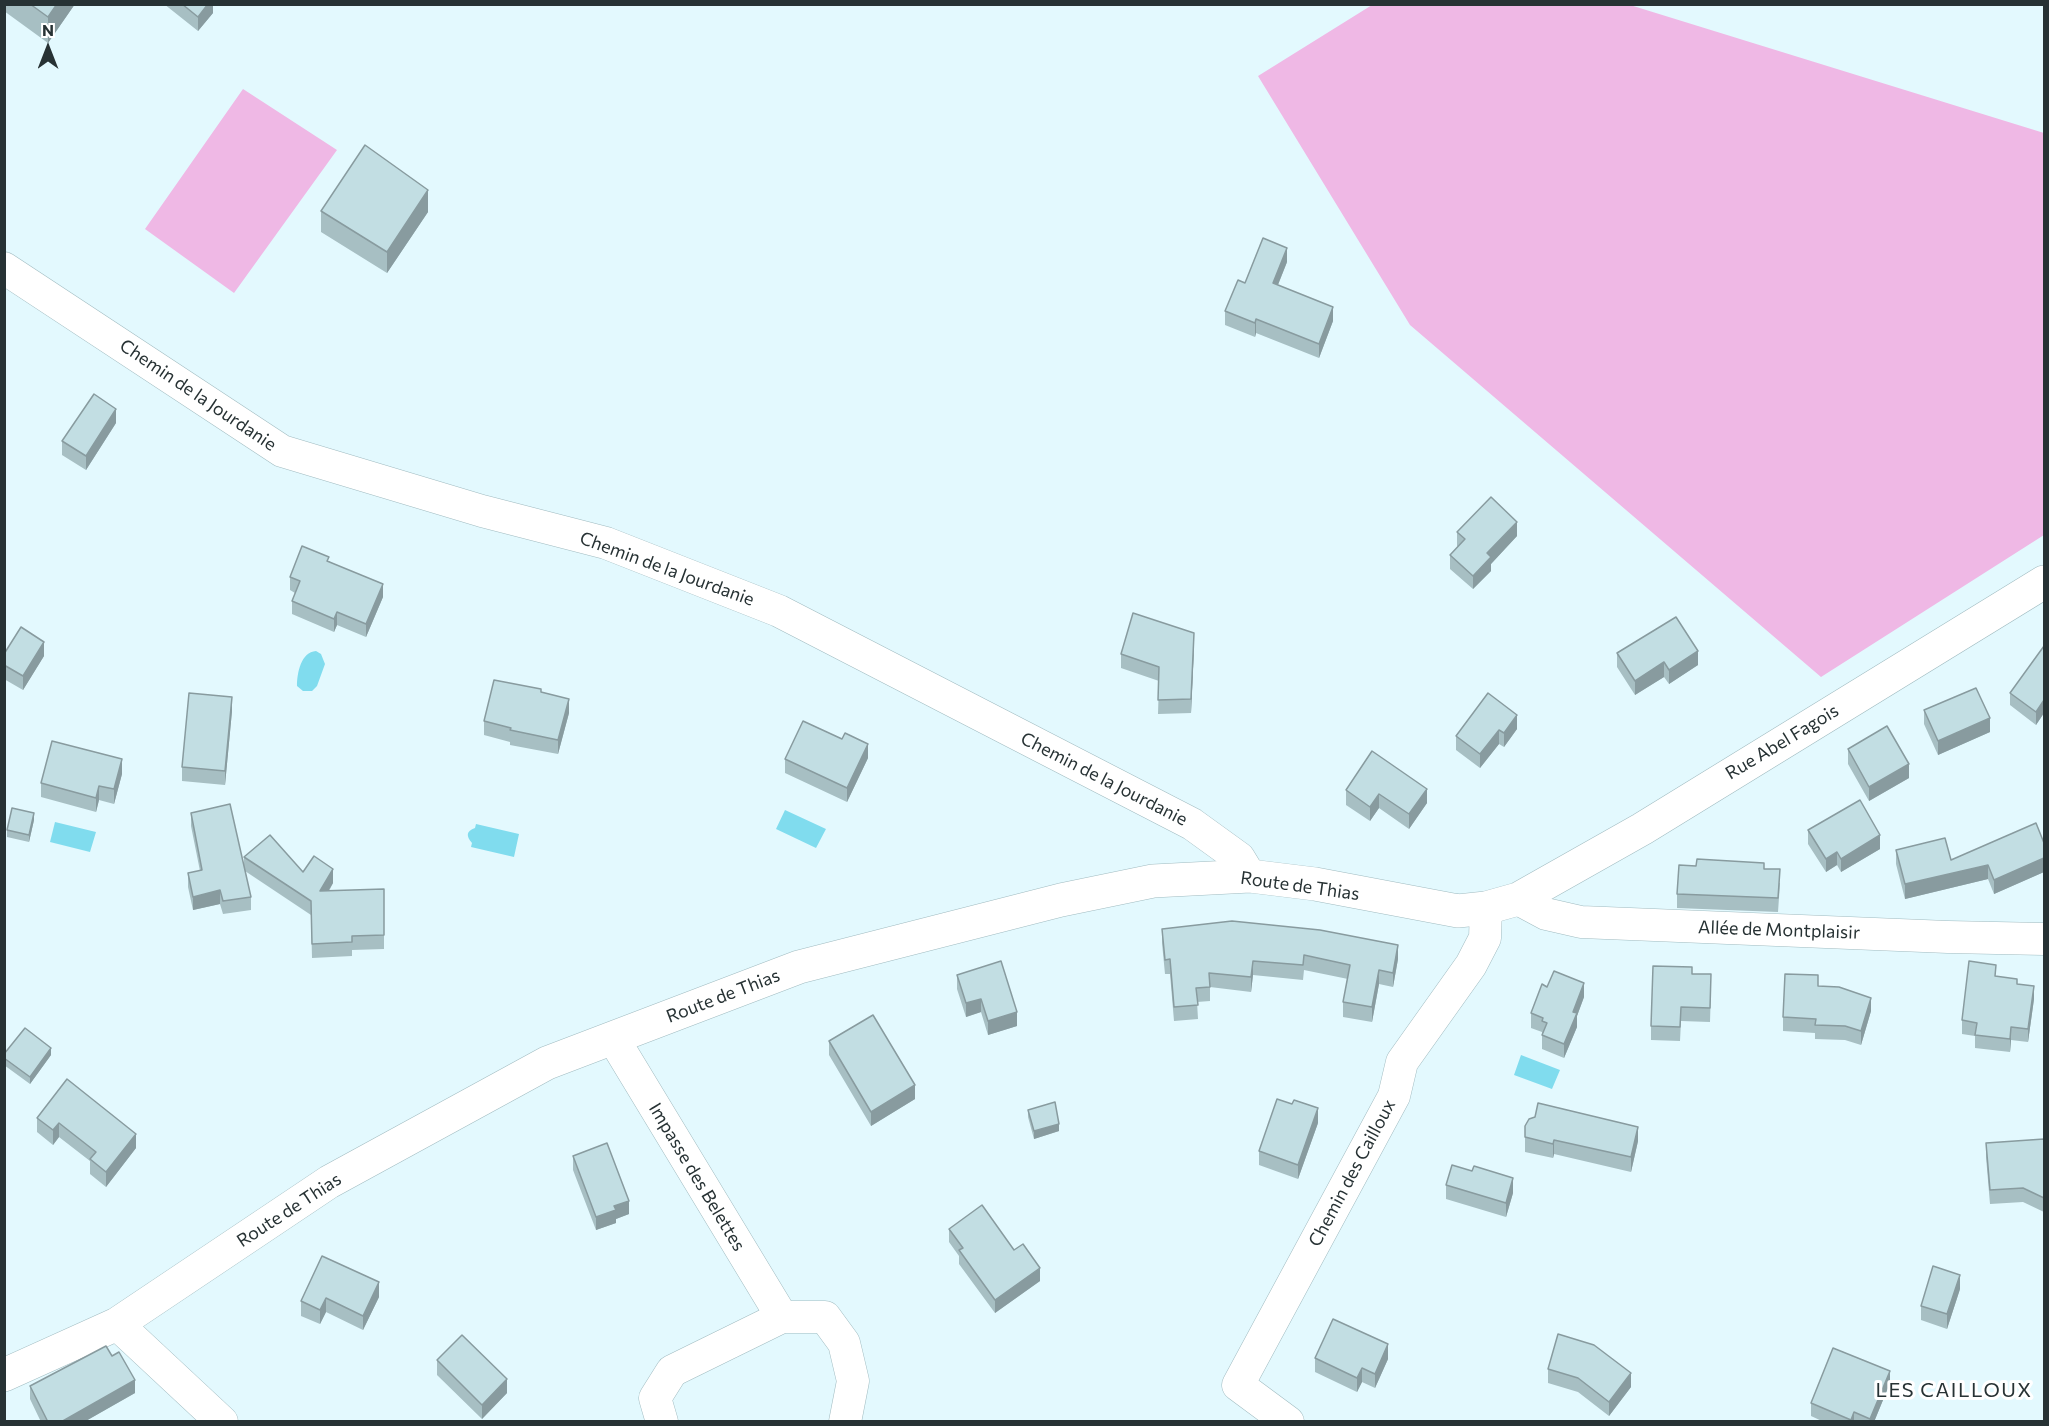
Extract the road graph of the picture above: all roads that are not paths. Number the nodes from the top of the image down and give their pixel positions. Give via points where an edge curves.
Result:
1 (4, 268) edge
2 (2044, 582) edge
3 (1250, 876) junction
4 (1518, 900) junction
5 (1485, 908) junction
6 (2044, 939) edge
7 (613, 1038) junction
8 (782, 1317) junction
9 (117, 1324) junction
10 (4, 1375) edge
11 (222, 1422) edge
12 (662, 1422) edge
13 (845, 1422) edge
14 (1288, 1422) edge

1 - 3 street, Chemin de la Jourdanie via 282,451 482,511 606,543 779,610 1192,824 1239,858
2 - 4 street, Rue Abel Fagois via 1642,829
3 - 5 street, Route de Thias via 1315,884 1442,909
3 - 7 street, Route de Thias via 1153,881 1050,903 799,967
4 - 5 street, Route de Thias
4 - 6 street, Allée de Montplaisir via 1546,914 1581,922
5 - 14 street, Chemin des Cailloux via 1485,938 1471,965 1402,1062 1394,1096 1238,1385
7 - 8 street, Impasse des Belettes
7 - 9 street, Route de Thias via 547,1063 329,1182
8 - 12 street via 672,1371 655,1398
8 - 13 street via 825,1317 844,1343 853,1381
9 - 10 street, Route de Thias
9 - 11 street

